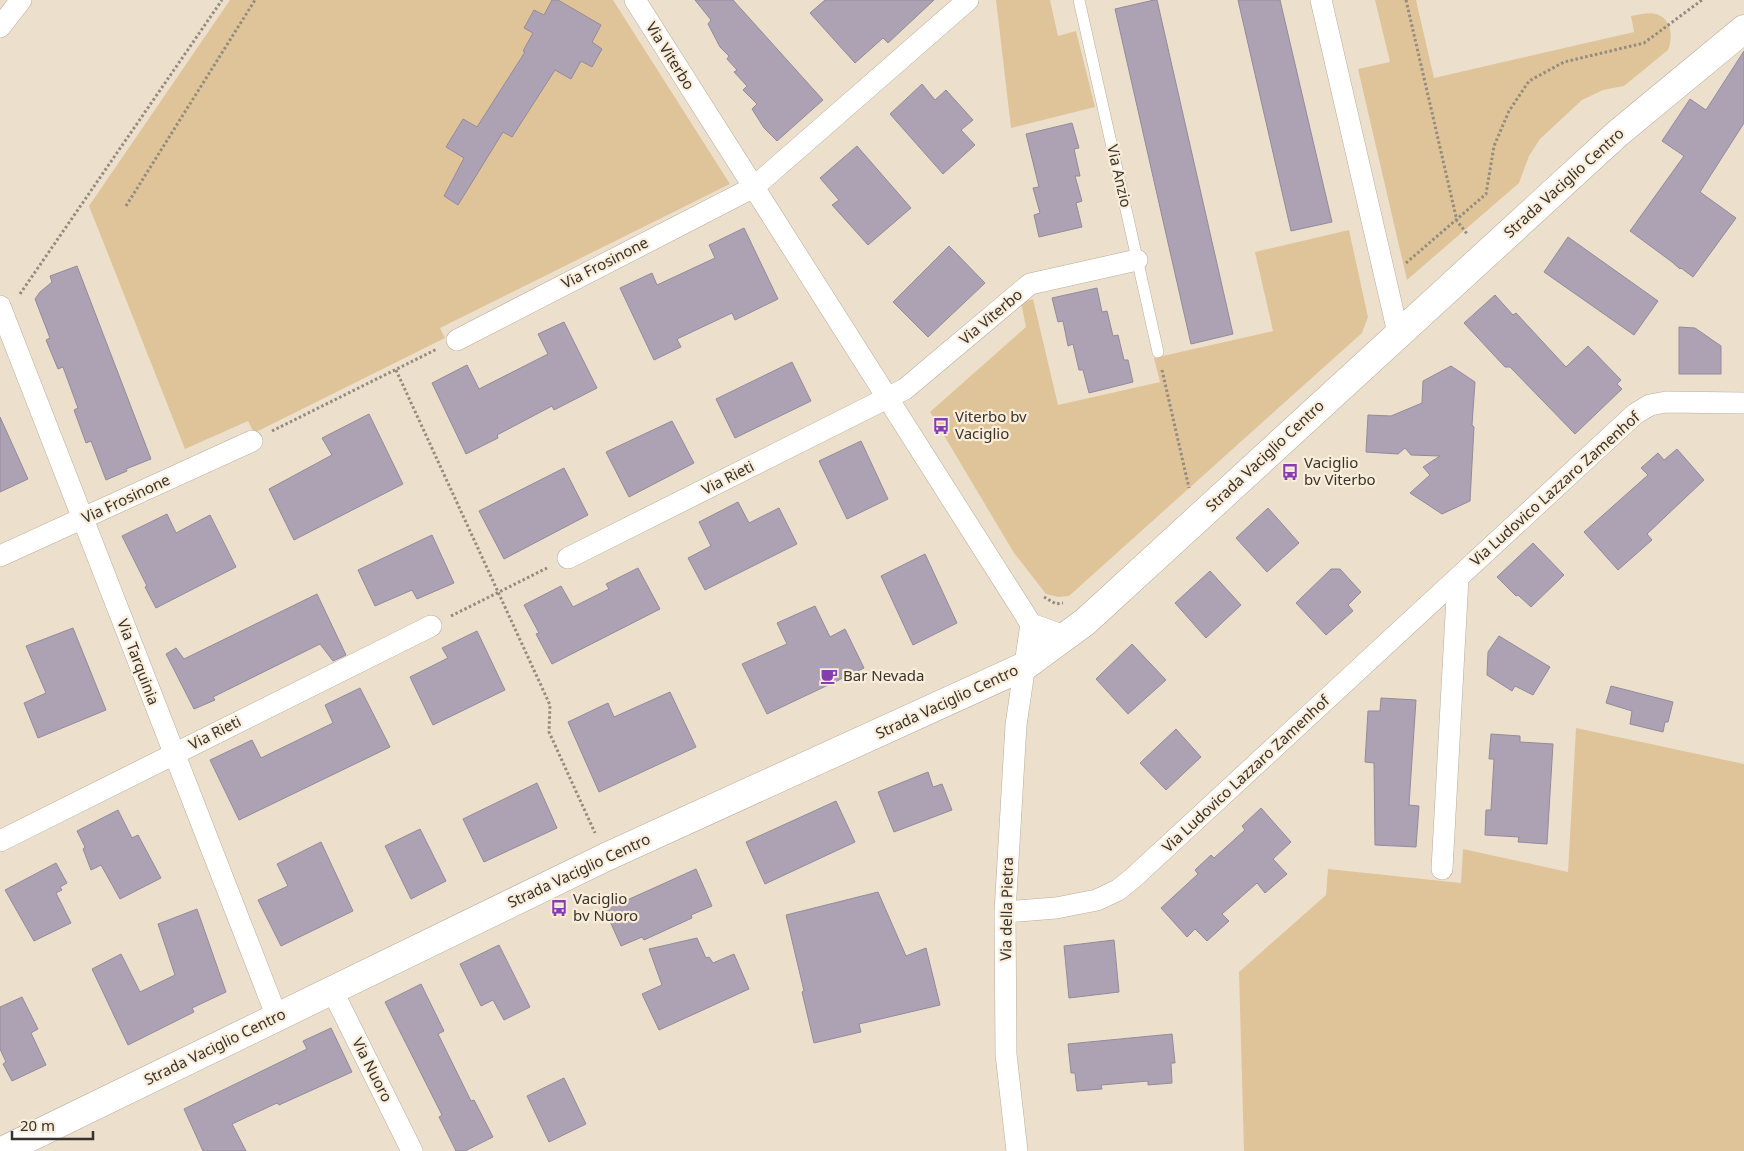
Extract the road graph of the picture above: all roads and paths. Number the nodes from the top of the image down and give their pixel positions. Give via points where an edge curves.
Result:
1 (21, 0) edge
2 (222, 0) edge
3 (255, 0) edge
4 (635, 0) edge
5 (968, 0) edge
6 (1079, 0) edge
7 (1321, 0) edge
8 (1406, 0) edge
9 (1702, 0) edge
10 (0, 27) edge
11 (1744, 29) edge
12 (754, 187) junction
13 (126, 206) dead end
14 (1457, 221) junction
15 (1485, 256) junction
16 (1138, 260) junction
17 (1384, 271) junction
18 (2, 312) edge
19 (1398, 333) junction
20 (457, 340) joint
21 (1158, 352) joint
22 (396, 370) junction
23 (887, 397) junction
24 (1744, 402) edge
25 (252, 442) joint
26 (1191, 494) dead end
27 (83, 520) junction
28 (0, 556) edge
29 (568, 558) joint
30 (1458, 578) junction
31 (498, 593) junction
32 (1042, 595) dead end
33 (1066, 602) dead end
34 (1031, 624) junction
35 (431, 626) joint
36 (1066, 636) junction
37 (1025, 666) junction
38 (174, 754) junction
39 (0, 841) edge
40 (606, 857) junction
41 (1442, 869) dead end
42 (1006, 912) junction
43 (332, 990) junction
44 (277, 1017) junction
45 (30, 1145) edge
46 (2, 1151) edge
47 (412, 1151) edge
48 (1017, 1151) edge

1 - 10 street
2 - 18 path
3 - 13 path
4 - 12 street, Via Viterbo
5 - 12 street
6 - 16 lane, Via Anzio
7 - 17 street
8 - 14 path
9 - 14 path via 1644,43 1564,62 1529,82 1509,111 1494,146 1486,194
11 - 15 street, Strada Vaciglio Centro via 1617,134
12 - 20 street, Via Frosinone
12 - 23 street, Via Viterbo
14 - 15 path
14 - 17 path via 1403,266
15 - 19 street, Strada Vaciglio Centro
16 - 21 lane, Via Anzio
16 - 23 street, Via Viterbo via 1030,284 905,389
17 - 19 street
18 - 27 street, Via Tarquinia
19 - 36 street, Strada Vaciglio Centro
20 - 22 path
21 - 26 path
22 - 25 path
22 - 31 path
23 - 29 street, Via Rieti
23 - 34 street, Via Viterbo
24 - 30 street, Via Ludovico Lazzaro Zamenhof via 1666,402 1650,405 1635,414
25 - 27 street, Via Frosinone
27 - 28 street, Via Frosinone
27 - 38 street, Via Tarquinia
29 - 31 path
30 - 41 street, Via Ludovico Lazzaro Zamenhof
30 - 42 street, Via Ludovico Lazzaro Zamenhof via 1118,890 1097,900 1056,908
31 - 35 path
31 - 40 path via 550,705 549,732
32 - 33 path via 1056,604
34 - 36 street
34 - 37 street
35 - 38 street, Via Rieti
36 - 37 street, Strada Vaciglio Centro
37 - 40 street, Strada Vaciglio Centro
37 - 42 street, Via della Pietra via 1016,725
38 - 39 street, Via Rieti
38 - 44 street, Via Tarquinia
40 - 43 street, Strada Vaciglio Centro
42 - 48 street, Via della Pietra via 1006,1054
43 - 44 street, Strada Vaciglio Centro
43 - 47 street, Via Nuoro
44 - 45 street, Strada Vaciglio Centro
45 - 46 street, Strada Vaciglio Centro

